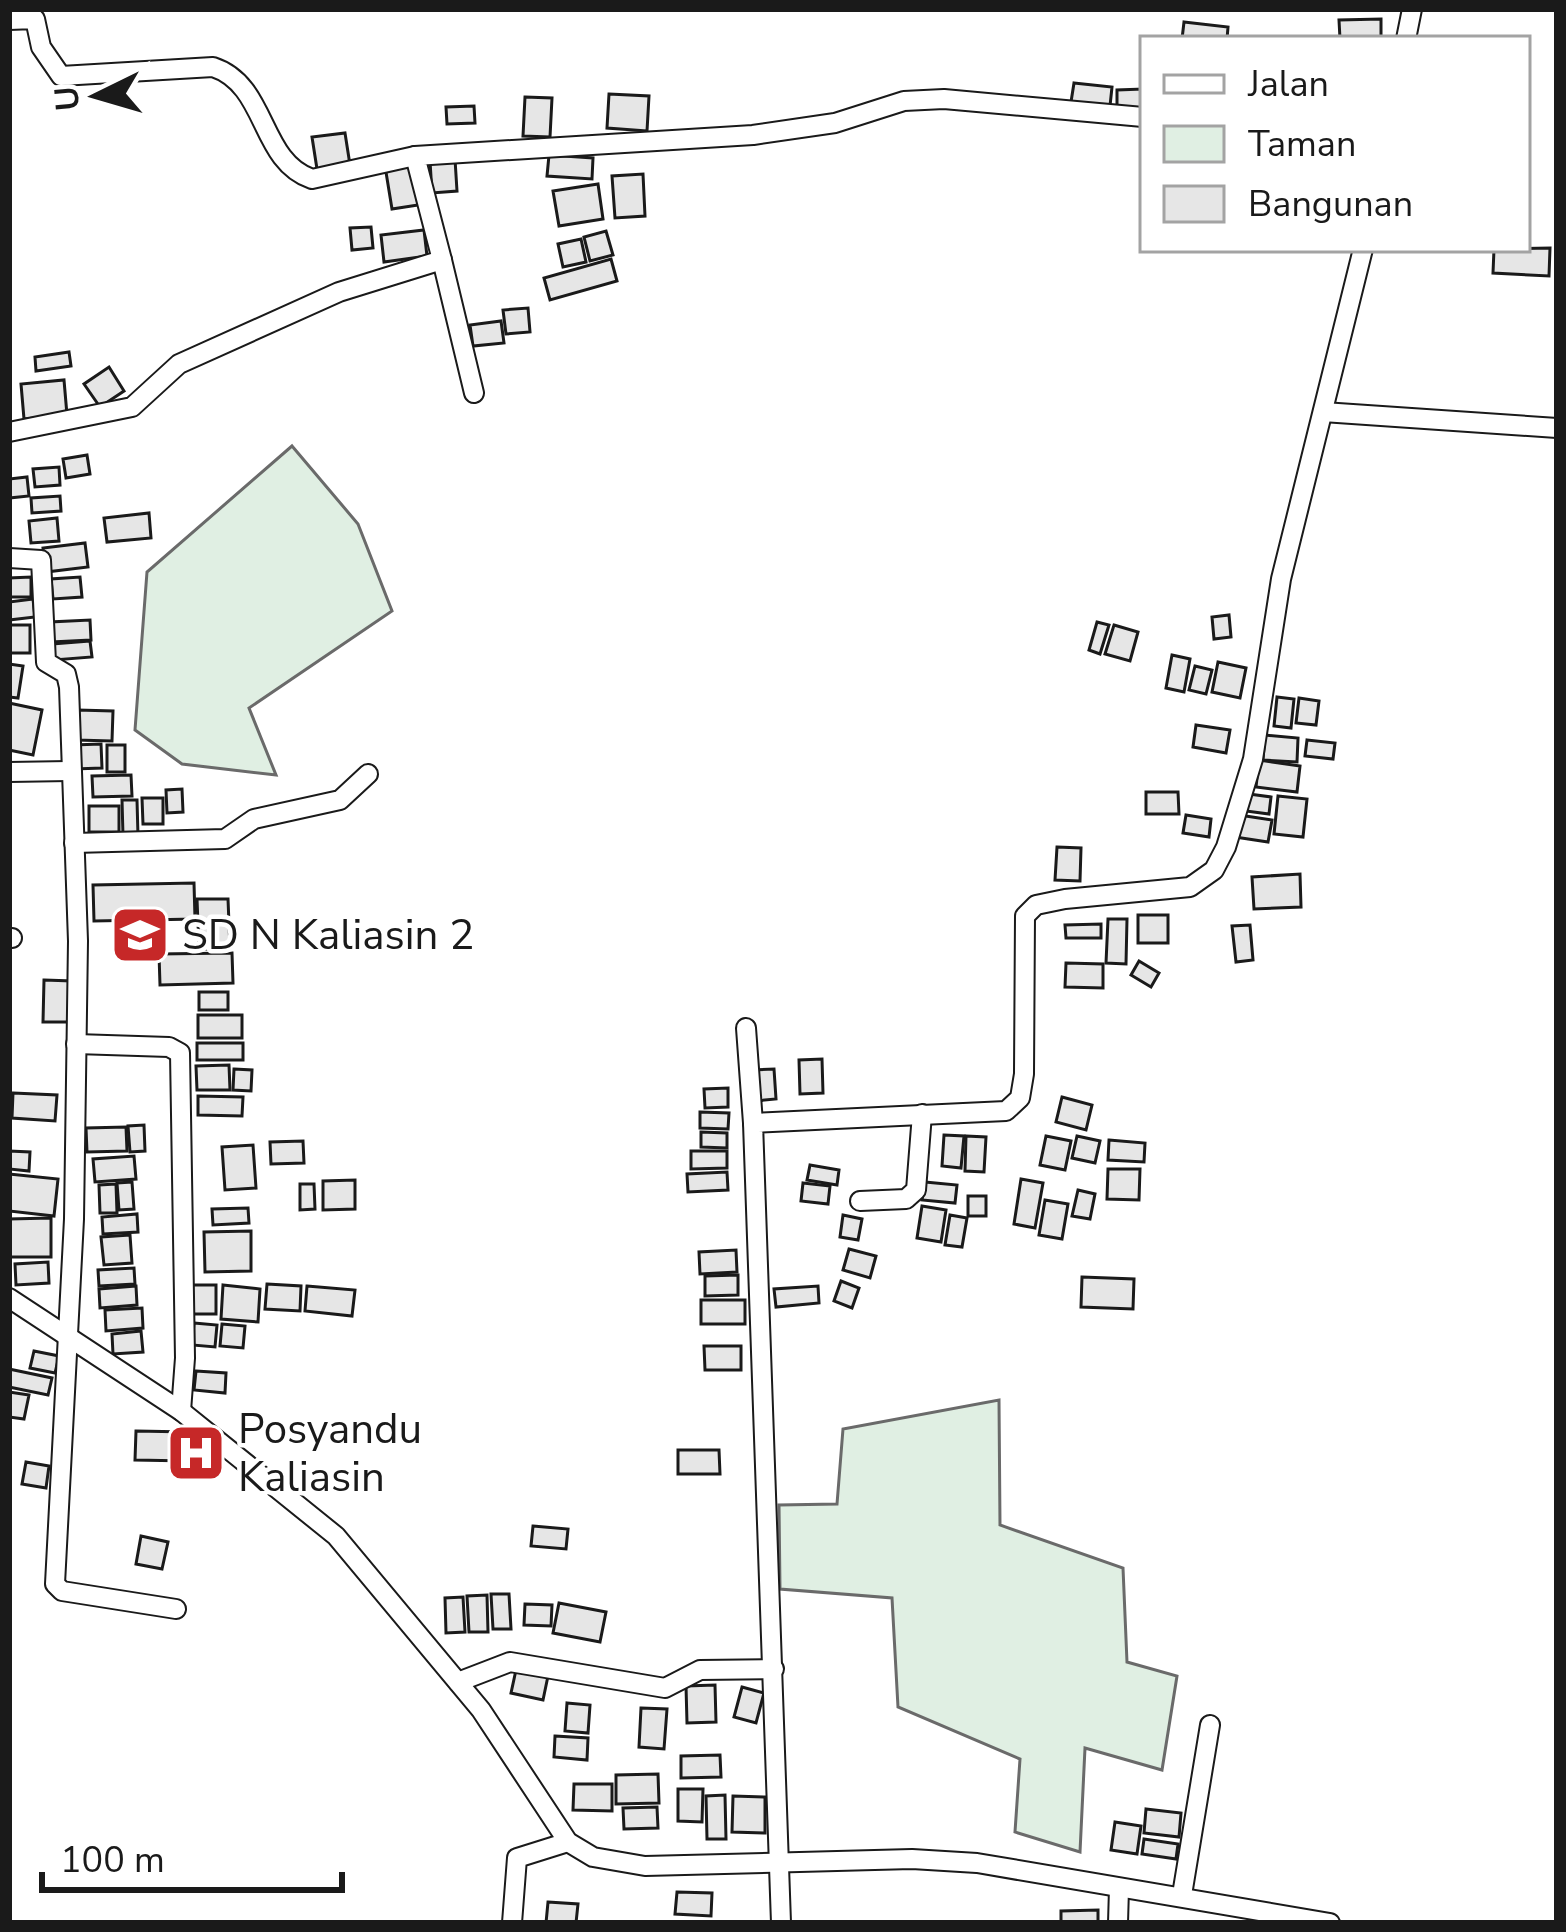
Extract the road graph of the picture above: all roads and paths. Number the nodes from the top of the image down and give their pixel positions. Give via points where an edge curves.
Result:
1 (9, 20) edge
2 (1140, 117) edge
3 (415, 156) junction
4 (1362, 252) edge
5 (442, 260) junction
6 (474, 393) dead end
7 (1323, 412) junction
8 (1557, 428) edge
9 (9, 432) edge
10 (9, 558) edge
11 (69, 771) junction
12 (9, 772) edge
13 (368, 774) dead end
14 (74, 843) junction
15 (746, 1028) dead end
16 (76, 1044) junction
17 (922, 1114) junction
18 (753, 1123) junction
19 (860, 1201) dead end
20 (9, 1298) edge
21 (71, 1340) junction
22 (181, 1411) junction
23 (176, 1609) dead end
24 (774, 1669) junction
25 (458, 1682) junction
26 (1210, 1725) dead end
27 (568, 1842) junction
28 (780, 1860) junction
29 (1119, 1888) junction
30 (1182, 1895) junction
31 (512, 1923) edge
32 (781, 1923) edge
33 (1118, 1923) edge
34 (1330, 1923) edge

1 - 3 street via 35,20 61,76 214,67 230,73 288,167 312,179
2 - 3 street via 904,101 835,123 753,135
3 - 5 street
4 - 7 street
5 - 6 street
5 - 9 street via 339,292 179,364 132,407
7 - 8 street
7 - 17 street via 1281,579 1253,759 1214,870 1173,891 1036,905 1024,916 1020,1098 1006,1111
10 - 11 street via 41,560 46,662 66,674 69,687
11 - 12 street
11 - 14 street
13 - 14 street via 340,800 254,819 225,839
14 - 16 street
15 - 18 street
16 - 21 street
16 - 22 street via 180,1053
17 - 18 street
17 - 19 street via 916,1190 906,1199
18 - 24 street
20 - 21 street
21 - 22 street
21 - 23 street via 56,1584
22 - 25 street via 336,1537
24 - 25 street via 700,1670 665,1688 510,1662
24 - 28 street
25 - 27 street
26 - 30 street
27 - 28 street via 616,1863
27 - 31 street via 517,1858
28 - 29 street via 976,1863
28 - 32 street
29 - 30 street
29 - 33 street
30 - 34 street

